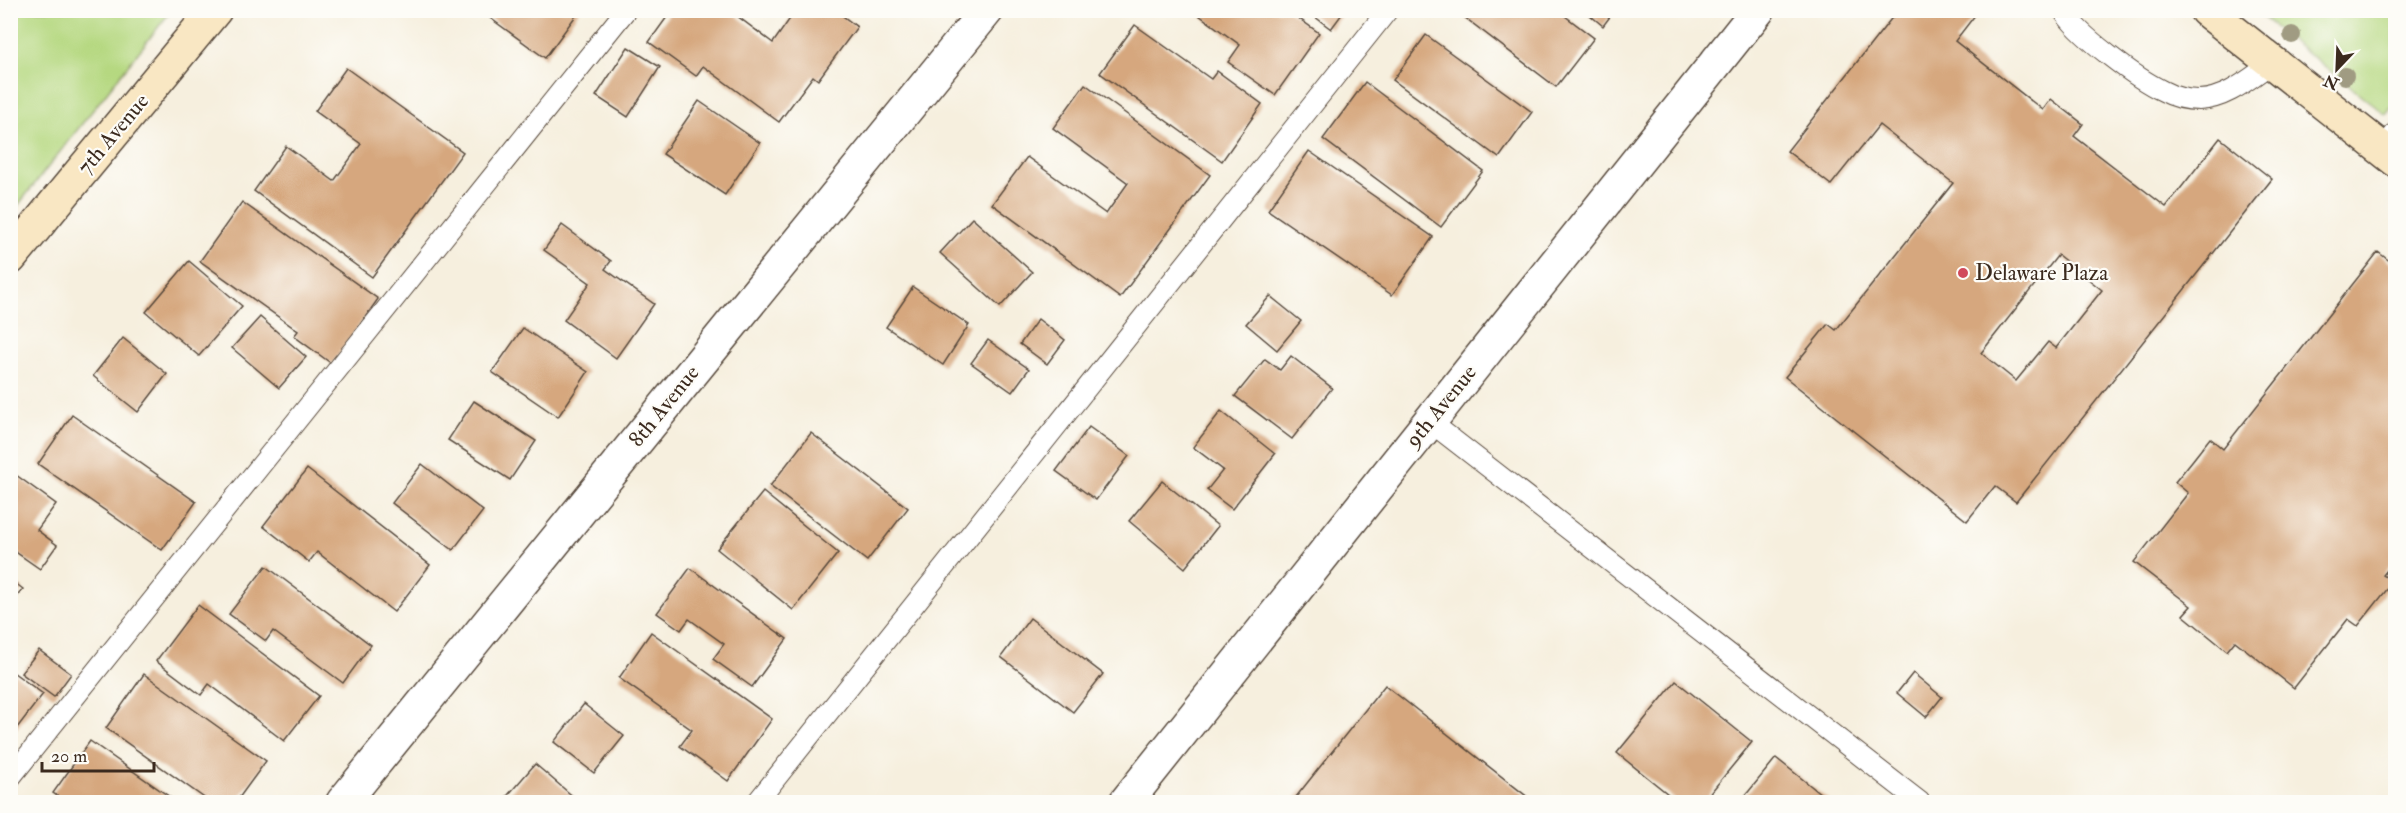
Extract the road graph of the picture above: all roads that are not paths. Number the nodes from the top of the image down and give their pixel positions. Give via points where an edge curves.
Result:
1 (215, 10) edge
2 (626, 10) edge
3 (987, 10) edge
4 (1388, 10) edge
5 (1758, 10) edge
6 (2063, 10) edge
7 (2206, 10) edge
8 (2272, 63) junction
9 (2391, 147) edge
10 (10, 258) edge
11 (1429, 421) junction
12 (10, 778) edge
13 (343, 802) edge
14 (757, 802) edge
15 (1126, 802) edge
16 (1920, 802) edge

1 - 10 street, 7th Avenue
2 - 12 lane
3 - 13 street, 8th Avenue
4 - 14 lane
5 - 11 street, 9th Avenue
6 - 8 lane via 2111,57 2163,91 2181,98 2219,96
7 - 8 street
8 - 9 street
11 - 15 street, 9th Avenue
11 - 16 lane

